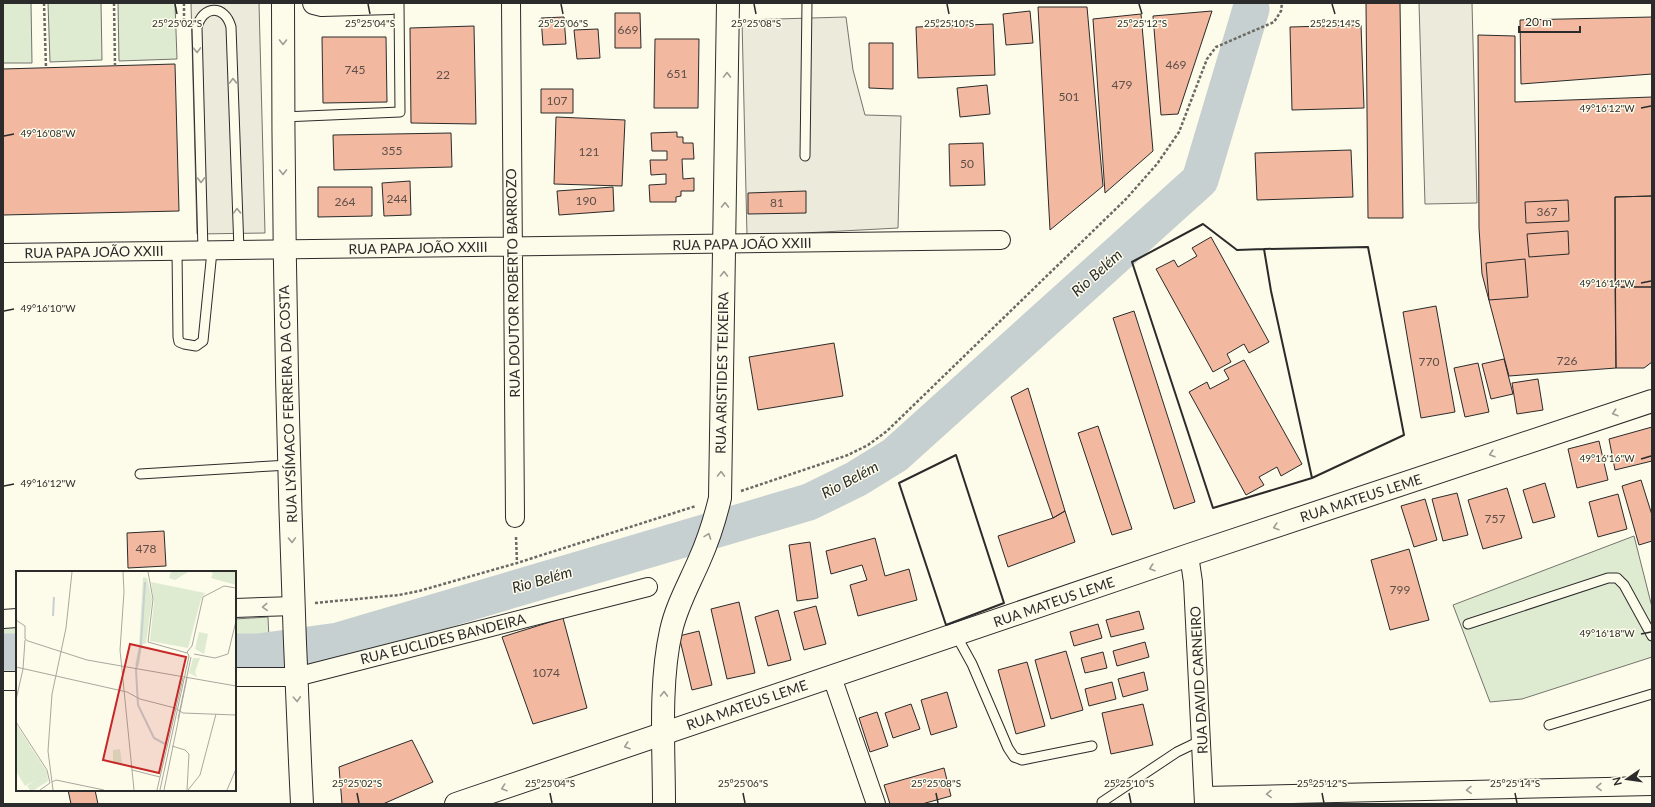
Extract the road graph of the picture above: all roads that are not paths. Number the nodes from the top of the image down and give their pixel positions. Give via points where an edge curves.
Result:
1 (283, 3) edge
2 (314, 3) edge
3 (391, 3) edge
4 (399, 3) edge
5 (511, 3) edge
6 (728, 3) edge
7 (807, 3) edge
8 (283, 118) junction
9 (805, 156) dead end
10 (1001, 240) dead end
11 (724, 244) junction
12 (513, 247) junction
13 (284, 249) junction
14 (239, 250) junction
15 (177, 251) junction
16 (207, 251) junction
17 (3, 253) edge
18 (1652, 401) edge
19 (290, 465) junction
20 (140, 474) dead end
21 (515, 518) road end
22 (1189, 555) junction
23 (648, 587) dead end
24 (302, 605) junction
25 (236, 608) edge
26 (16, 618) edge
27 (3, 619) edge
28 (1468, 624) dead end
29 (956, 635) junction
30 (1652, 636) edge
31 (296, 669) junction
32 (236, 677) edge
33 (832, 677) junction
34 (3, 681) edge
35 (16, 681) edge
36 (1652, 694) edge
37 (1549, 725) dead end
38 (664, 733) junction
39 (1202, 740) junction
40 (1092, 746) dead end
41 (1652, 786) edge
42 (1204, 800) edge
43 (1102, 802) dead end
44 (302, 804) edge
45 (456, 804) edge
46 (664, 804) edge
47 (876, 804) edge

1 -> 8 main road, RUA LYSÍMACO FERREIRA DA COSTA
2 - 3 main road
4 - 8 lane via 400,112
5 - 12 street, RUA DOUTOR ROBERTO BARROZO
11 -> 6 main road, RUA ARISTIDES TEIXEIRA
7 - 9 lane
8 -> 13 main road, RUA LYSÍMACO FERREIRA DA COSTA
10 - 11 street, RUA PAPA JOÃO XXIII
11 - 12 street, RUA PAPA JOÃO XXIII
38 -> 11 main road, RUA ARISTIDES TEIXEIRA via 666,657 671,630 720,498
12 - 13 street, RUA PAPA JOÃO XXIII
12 - 21 street, RUA DOUTOR ROBERTO BARROZO
13 - 14 street, RUA PAPA JOÃO XXIII
13 - 19 main road, RUA LYSÍMACO FERREIRA DA COSTA
14 - 16 street, RUA PAPA JOÃO XXIII
14 -> 16 lane via 231,27 224,14 210,11 203,14 197,28
15 - 16 street, RUA PAPA JOÃO XXIII
15 - 16 lane via 178,337 180,342 196,346 202,341
15 - 17 street, RUA PAPA JOÃO XXIII
18 -> 22 main road, RUA MATEUS LEME
19 - 20 lane
19 -> 24 main road, RUA LYSÍMACO FERREIRA DA COSTA
22 -> 29 main road, RUA MATEUS LEME
22 - 39 street, RUA DAVID CARNEIRO via 1193,582
23 - 31 street, RUA EUCLIDES BANDEIRA
24 -> 25 street
24 - 31 main road, RUA LYSÍMACO FERREIRA DA COSTA via 295,629
26 - 27 street
28 - 30 lane via 1608,578 1617,578 1624,585
29 - 33 main road, RUA MATEUS LEME
29 - 40 lane via 1014,757 1022,760
31 - 32 street, RUA EUCLIDES BANDEIRA
31 -> 44 main road, RUA LYSÍMACO FERREIRA DA COSTA
33 - 38 main road, RUA MATEUS LEME
33 - 47 street
34 - 35 street
36 - 37 lane
38 -> 45 main road, RUA MATEUS LEME
38 - 46 main road
39 - 42 street, RUA DAVID CARNEIRO
39 - 43 lane via 1177,752
41 -> 42 street

